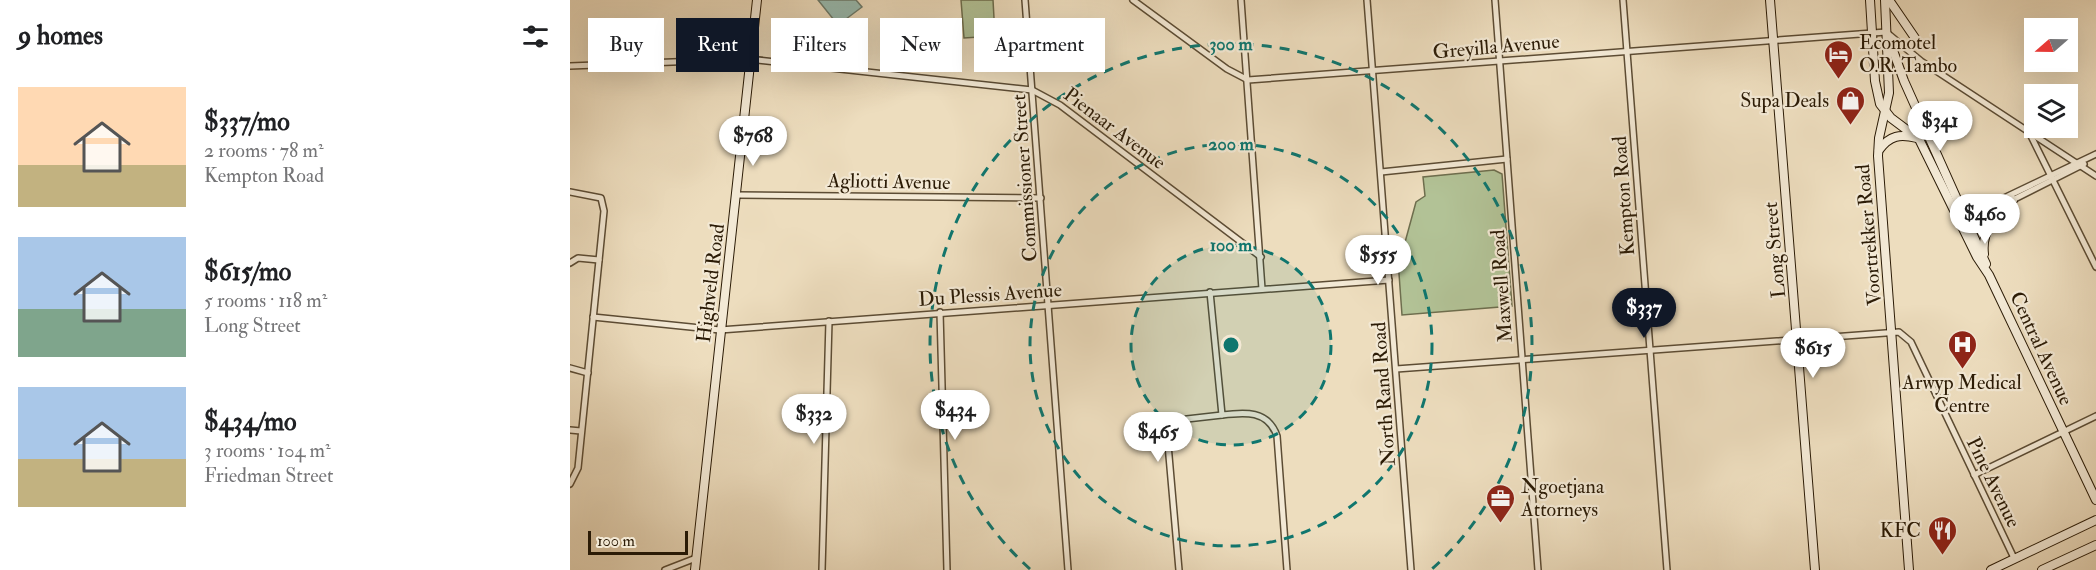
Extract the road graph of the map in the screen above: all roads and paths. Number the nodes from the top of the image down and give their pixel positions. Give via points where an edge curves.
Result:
1 (757, 0) edge
2 (1025, 0) edge
3 (1133, 0) edge
4 (1241, 0) edge
5 (1367, 0) edge
6 (1495, 0) edge
7 (1623, 0) edge
8 (1770, 0) edge
9 (1870, 0) edge
10 (1887, 0) edge
11 (755, 18) edge
12 (1873, 32) junction
13 (1886, 32) junction
14 (1915, 38) dead end
15 (1773, 40) junction
16 (1627, 50) junction
17 (759, 60) edge
18 (676, 62) edge
19 (1499, 62) junction
20 (570, 66) edge
21 (1373, 71) junction
22 (748, 72) edge
23 (1248, 80) junction
24 (1032, 90) junction
25 (1886, 113) junction
26 (2024, 128) edge
27 (2033, 138) edge
28 (2039, 138) edge
29 (1919, 139) junction
30 (1878, 151) junction
31 (2096, 154) edge
32 (2089, 158) junction
33 (1507, 159) junction
34 (2076, 162) junction
35 (2081, 166) junction
36 (1381, 172) junction
37 (2049, 174) junction
38 (2096, 176) edge
39 (2052, 182) junction
40 (570, 192) edge
41 (737, 195) junction
42 (1041, 198) junction
43 (2013, 200) junction
44 (1963, 221) junction
45 (1261, 257) junction
46 (599, 260) junction
47 (1985, 262) junction
48 (570, 263) edge
49 (2096, 267) edge
50 (1989, 275) junction
51 (1389, 280) junction
52 (1262, 289) junction
53 (1210, 292) junction
54 (1048, 305) junction
55 (940, 312) junction
56 (593, 318) junction
57 (829, 321) junction
58 (720, 330) junction
59 (1893, 331) junction
60 (1797, 339) junction
61 (1649, 350) junction
62 (1522, 362) junction
63 (570, 369) edge
64 (1396, 369) junction
65 (588, 374) junction
66 (1222, 415) junction
67 (2096, 416) edge
68 (570, 430) edge
69 (581, 431) junction
70 (2064, 431) junction
71 (1974, 475) junction
72 (570, 484) edge
73 (2096, 500) edge
74 (2096, 520) edge
75 (2096, 545) edge
76 (696, 558) junction
77 (2014, 558) junction
78 (665, 570) edge
79 (695, 570) edge
80 (822, 570) edge
81 (948, 570) edge
82 (1068, 570) edge
83 (1179, 570) edge
84 (1287, 570) edge
85 (1411, 570) edge
86 (1538, 570) edge
87 (1667, 570) edge
88 (1815, 570) edge
89 (1910, 570) edge
90 (1991, 570) edge
91 (2042, 570) edge

1 - 11 street, Highveld Road
2 - 24 street, Commissioner Street
3 - 23 street
4 - 23 street
5 - 21 street, North Rand Road
6 - 19 street, Maxwell Road
7 - 16 street, Kempton Road
8 - 15 street, Long Street
9 - 12 street
10 - 13 street
10 - 14 street
12 - 13 street, Greyilla Avenue
12 - 15 street, Greyilla Avenue
12 - 25 street via 1876,87
13 - 25 street, Voortrekker Road
13 - 26 street via 1921,61
13 - 44 street, Central Avenue
15 - 16 street, Greyilla Avenue
15 - 60 street, Long Street
16 - 19 street, Greyilla Avenue
16 - 61 street, Kempton Road
17 - 24 street, Pienaar Avenue
18 - 20 street, Pienaar Avenue
19 - 21 street, Greyilla Avenue
19 - 33 street, Maxwell Road
21 - 23 street, Greyilla Avenue
21 - 36 street, North Rand Road
22 - 41 street, Highveld Road
23 - 45 street
24 - 42 street, Commissioner Street
24 - 45 street, Pienaar Avenue via 1060,105
25 - 29 street
25 - 30 street, Voortrekker Road
27 - 37 street
28 - 34 street
29 - 30 street via 1901,134
29 - 44 street
30 - 59 street, Voortrekker Road
31 - 32 street
32 - 34 street
32 - 35 street
33 - 36 street
33 - 62 street, Maxwell Road
34 - 35 street
34 - 37 street
35 - 38 street
35 - 39 street
36 - 51 street, North Rand Road
37 - 39 street
37 - 44 street
39 - 43 street
39 - 49 street
40 - 46 street via 601,198 604,211
41 - 42 street, Agliotti Avenue
41 - 58 street, Highveld Road
42 - 54 street, Commissioner Street
43 - 44 street
43 - 47 street via 1994,218 1985,234
44 - 47 street, Central Avenue
44 - 50 street, Central Avenue
45 - 52 street
46 - 48 street via 578,258
46 - 56 street
47 - 50 street, Central Avenue
50 - 70 street, Central Avenue
51 - 52 street, Du Plessis Avenue
51 - 64 street, North Rand Road
52 - 53 street, Du Plessis Avenue
53 - 54 street, Du Plessis Avenue
53 - 66 street
54 - 55 street, Du Plessis Avenue
54 - 82 street, Commissioner Street
55 - 57 street, Du Plessis Avenue
55 - 81 street
56 - 58 street, Du Plessis Avenue
56 - 65 street
57 - 58 street, Du Plessis Avenue
57 - 80 street
58 - 76 street, Highveld Road
59 - 60 street
59 - 71 street, Pine Avenue via 1904,334 1911,342
59 - 89 street, Voortrekker Road
60 - 61 street
60 - 88 street, Long Street
61 - 62 street
61 - 87 street, Kempton Road
62 - 64 street
62 - 86 street, Maxwell Road
63 - 65 street
64 - 85 street, North Rand Road
65 - 69 street
66 - 83 street via 1178,420 1167,433
66 - 84 street via 1255,414 1274,428
67 - 70 street
68 - 69 street
69 - 72 street via 578,468
70 - 71 street
70 - 73 street, Central Avenue
71 - 77 street, Pine Avenue
74 - 77 street
75 - 91 street
76 - 78 street
76 - 79 street, Highveld Road
77 - 90 street

